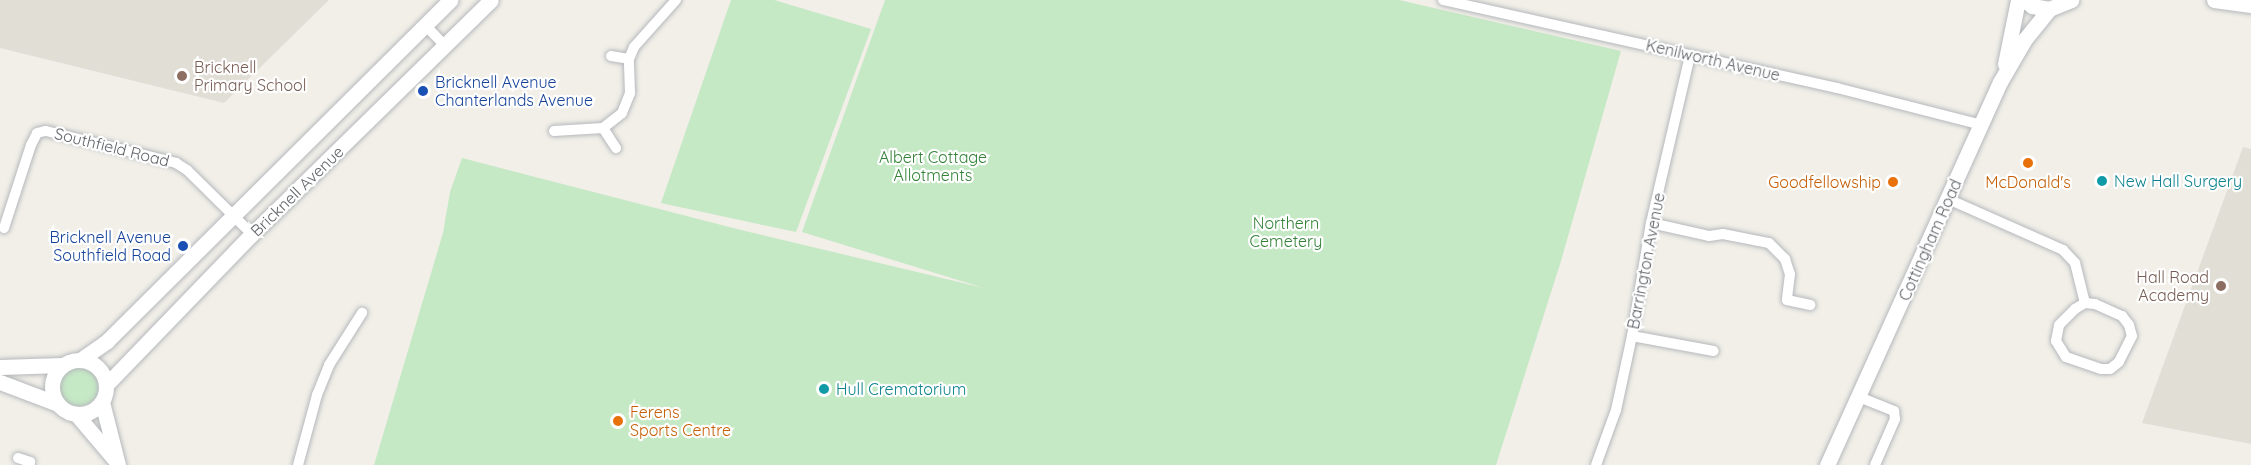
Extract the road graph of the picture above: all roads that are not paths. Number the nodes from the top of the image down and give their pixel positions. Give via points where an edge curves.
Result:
1 (450, 0) edge
2 (491, 0) edge
3 (676, 0) edge
4 (1443, 0) edge
5 (2018, 0) edge
6 (2025, 0) edge
7 (2214, 0) edge
8 (2068, 1) edge
9 (2251, 5) edge
10 (2049, 9) junction
11 (425, 25) junction
12 (444, 45) junction
13 (1690, 55) junction
14 (611, 56) dead end
15 (629, 59) junction
16 (2000, 82) junction
17 (1982, 125) junction
18 (603, 128) junction
19 (554, 131) dead end
20 (616, 148) dead end
21 (1948, 199) junction
22 (232, 214) junction
23 (1652, 223) junction
24 (4, 228) dead end
25 (252, 234) junction
26 (2085, 303) junction
27 (1810, 305) dead end
28 (362, 314) dead end
29 (1632, 336) junction
30 (1714, 351) dead end
31 (80, 360) junction
32 (63, 365) junction
33 (0, 367) edge
34 (0, 382) edge
35 (106, 385) junction
36 (1859, 397) junction
37 (102, 402) junction
38 (58, 404) junction
39 (76, 414) junction
40 (18, 458) dead end
41 (118, 464) edge
42 (29, 465) edge
43 (298, 465) edge
44 (1596, 465) edge
45 (1827, 465) edge
46 (1875, 465) edge

1 - 11 street, Bricknell Avenue
2 - 12 street, Bricknell Avenue
3 - 15 street via 634,47
4 - 13 street, Kenilworth Avenue
5 - 16 street, Cottingham Road
6 - 10 street via 2032,6
7 - 9 street
8 - 10 street
10 - 16 street, Cottingham Road via 2025,39
11 - 12 street
11 - 22 street, Bricknell Avenue
12 - 25 street, Bricknell Avenue
13 - 17 street, Kenilworth Avenue
13 - 23 street, Barrington Avenue
14 - 15 street
15 - 18 street via 630,93 622,113
16 - 17 street, Cottingham Road
17 - 21 street, Cottingham Road
18 - 19 street
18 - 20 street
21 - 26 street via 2063,250 2075,263
21 - 36 street, Cottingham Road
22 - 24 street, Southfield Road via 176,163 46,131 37,133 31,145
22 - 25 street
22 - 31 street, Bricknell Avenue via 107,341
23 - 27 street via 1709,236 1724,234 1769,243 1785,259 1790,274 1787,300
23 - 29 street, Barrington Avenue
25 - 35 street, Bricknell Avenue
26 - 26 street via 2122,316 2129,325 2132,336 2119,362 2110,369 2066,357 2056,341 2059,325
28 - 43 street via 329,365
29 - 30 street
29 - 44 street, Barrington Avenue via 1616,410
31 - 32 street
31 - 35 street via 92,363 102,372
32 - 33 street
32 - 38 street via 55,375 52,393
34 - 38 street
35 - 37 street
36 - 45 street, Cottingham Road
36 - 46 street via 1894,411 1895,419
37 - 39 street via 90,412
37 - 41 street
38 - 39 street
39 - 41 street
40 - 42 street via 30,462

